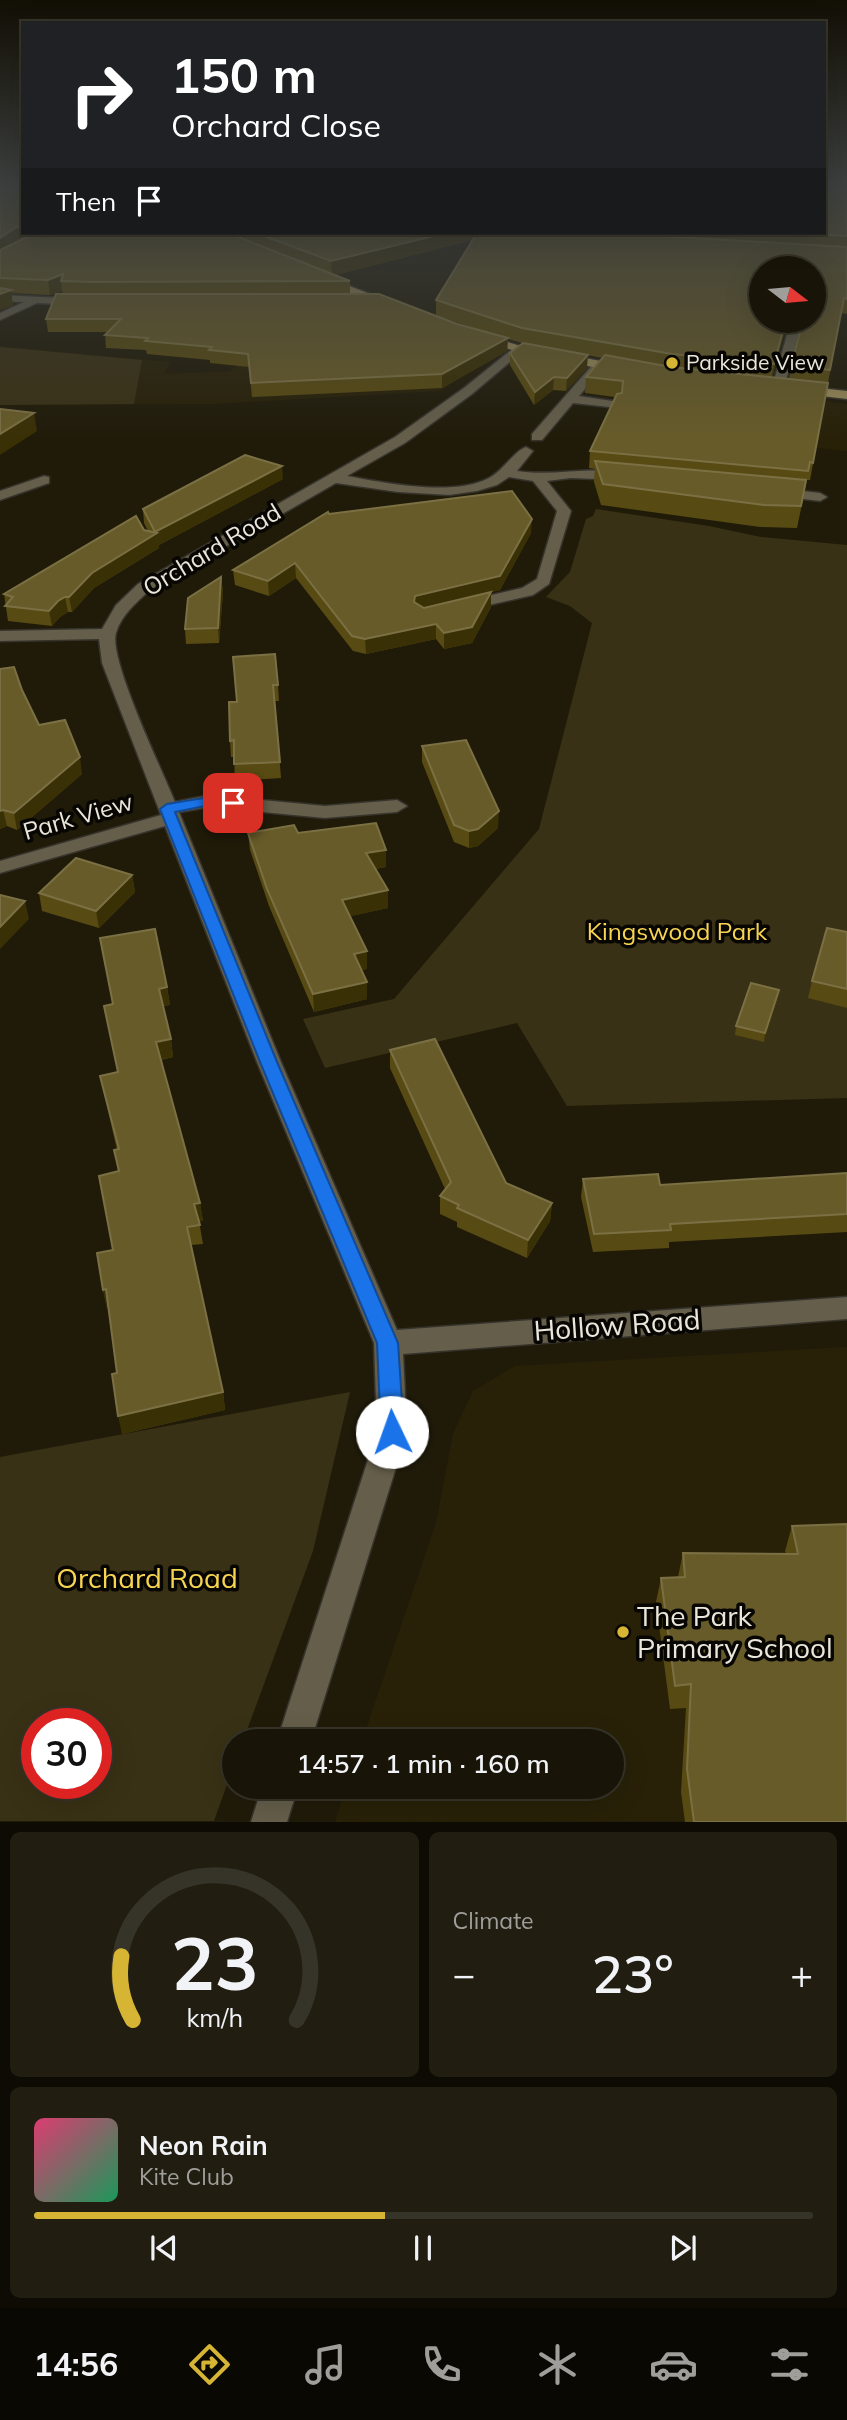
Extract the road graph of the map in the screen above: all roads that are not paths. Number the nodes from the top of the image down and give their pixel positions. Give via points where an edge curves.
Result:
1 (321, 278) edge
2 (0, 298) edge
3 (37, 301) junction
4 (380, 301) junction
5 (352, 302) edge
6 (94, 303) edge
7 (405, 310) edge
8 (0, 317) edge
9 (794, 333) edge
10 (473, 335) edge
11 (519, 349) junction
12 (599, 365) junction
13 (630, 371) edge
14 (765, 387) edge
15 (779, 388) junction
16 (847, 395) edge
17 (570, 399) junction
18 (615, 405) edge
19 (537, 437) dead end
20 (526, 451) dead end
21 (507, 473) junction
22 (632, 477) edge
23 (332, 478) junction
24 (537, 478) junction
25 (44, 480) dead end
26 (767, 491) edge
27 (0, 496) edge
28 (820, 497) dead end
29 (449, 609) edge
30 (107, 634) junction
31 (0, 636) edge
32 (397, 806) dead end
33 (168, 814) junction
34 (0, 867) edge
35 (847, 1308) edge
36 (387, 1343) junction
37 (298, 1729) edge
38 (276, 1799) edge
39 (269, 1822) edge

1 - 4 main road
2 - 3 street
3 - 6 street
3 - 8 street
4 - 5 street
4 - 7 main road
9 - 15 street
10 - 11 main road
11 - 12 main road
11 - 23 street, Orchard Road via 400,440
12 - 13 main road
12 - 17 street
14 - 15 main road
15 - 16 main road
17 - 18 street
17 - 19 street
20 - 21 street
21 - 23 street via 488,483 434,491 396,490
21 - 24 street
22 - 24 street via 580,474
23 - 30 street, Orchard Road via 144,587 122,608
24 - 29 street via 564,511 544,581 527,592
25 - 27 street
26 - 28 street
30 - 31 street
30 - 33 street via 110,663
32 - 33 street, Park View via 325,812 210,801
33 - 34 street, Park View
33 - 36 street
35 - 36 street, Hollow Road
36 - 37 street via 392,1432
38 - 39 street

